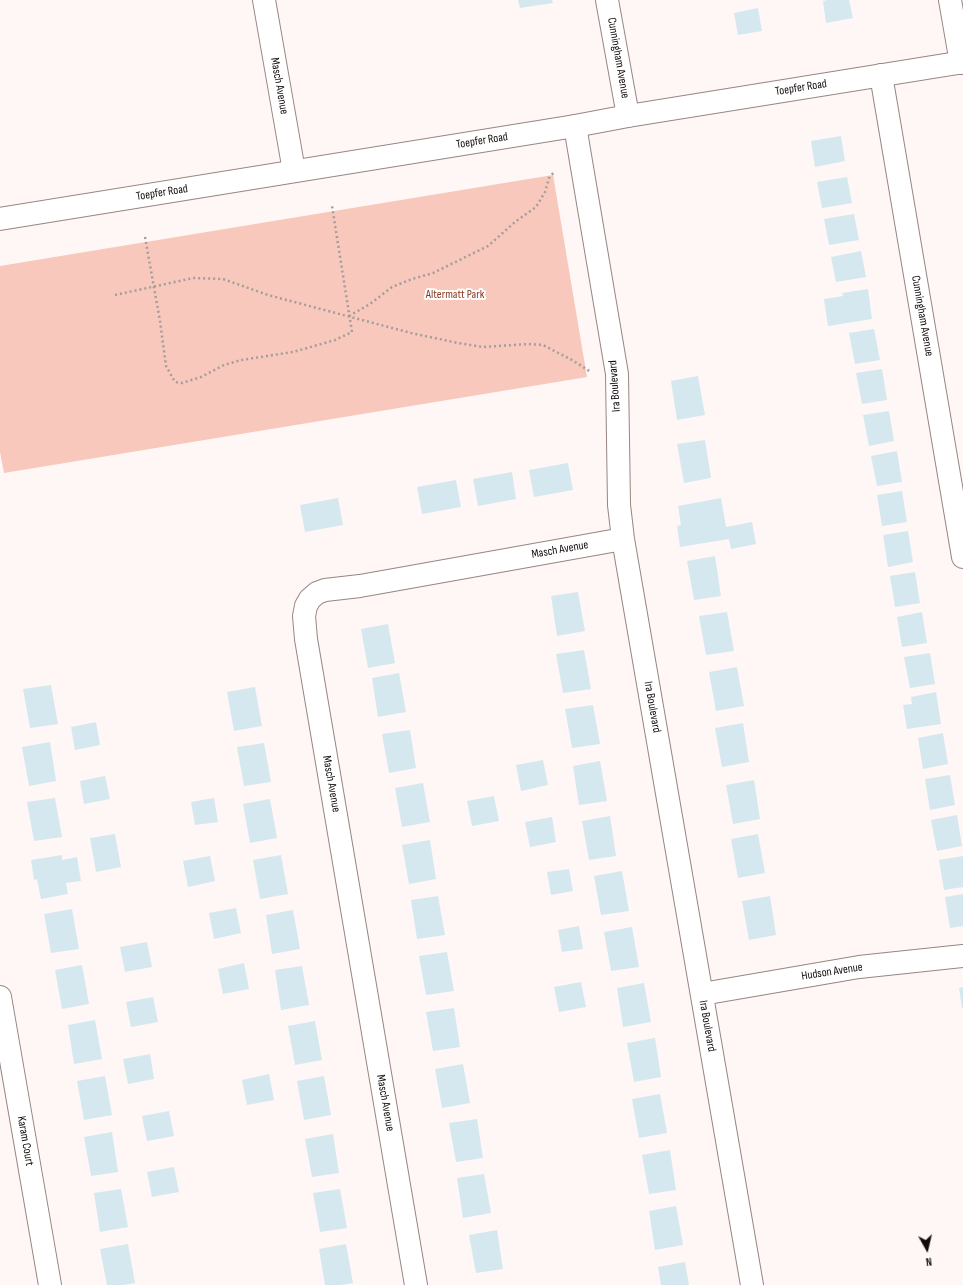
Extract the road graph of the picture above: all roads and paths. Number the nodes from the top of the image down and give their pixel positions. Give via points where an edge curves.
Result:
1 (264, 0) edge
2 (608, 0) edge
3 (950, 0) edge
4 (962, 62) edge
5 (881, 75) junction
6 (628, 116) junction
7 (575, 126) junction
8 (294, 171) junction
9 (555, 171) dead end
10 (332, 206) dead end
11 (0, 220) edge
12 (145, 237) dead end
13 (153, 286) junction
14 (115, 295) dead end
15 (349, 316) junction
16 (591, 372) dead end
17 (623, 539) junction
18 (963, 557) edge
19 (963, 956) edge
20 (702, 994) junction
21 (0, 997) edge
22 (50, 1285) edge
23 (416, 1285) edge
24 (752, 1285) edge

1 - 8 street, Masch Avenue
2 - 6 street, Cunningham Avenue
3 - 4 street
4 - 5 street, Toepfer Road
5 - 6 street, Toepfer Road
5 - 18 street, Cunningham Avenue
6 - 7 street, Toepfer Road
7 - 8 street, Toepfer Road
7 - 17 street, Ira Boulevard via 617,374 619,505
8 - 11 street, Toepfer Road
9 - 15 path via 549,178 545,192 536,207 488,246 433,273 412,278 392,287
10 - 15 path
12 - 13 path
13 - 14 path
13 - 15 path via 193,278 223,279 268,295
13 - 15 path via 166,366 175,382 182,383 201,377 224,365 241,360 293,352 335,340 352,332
15 - 16 path via 411,333 483,347 543,345
17 - 20 street, Ira Boulevard
17 - 23 street, Masch Avenue via 325,590 317,593 306,606 306,639
19 - 20 street, Hudson Avenue via 859,967
20 - 24 street, Ira Boulevard
21 - 22 street, Karam Court

